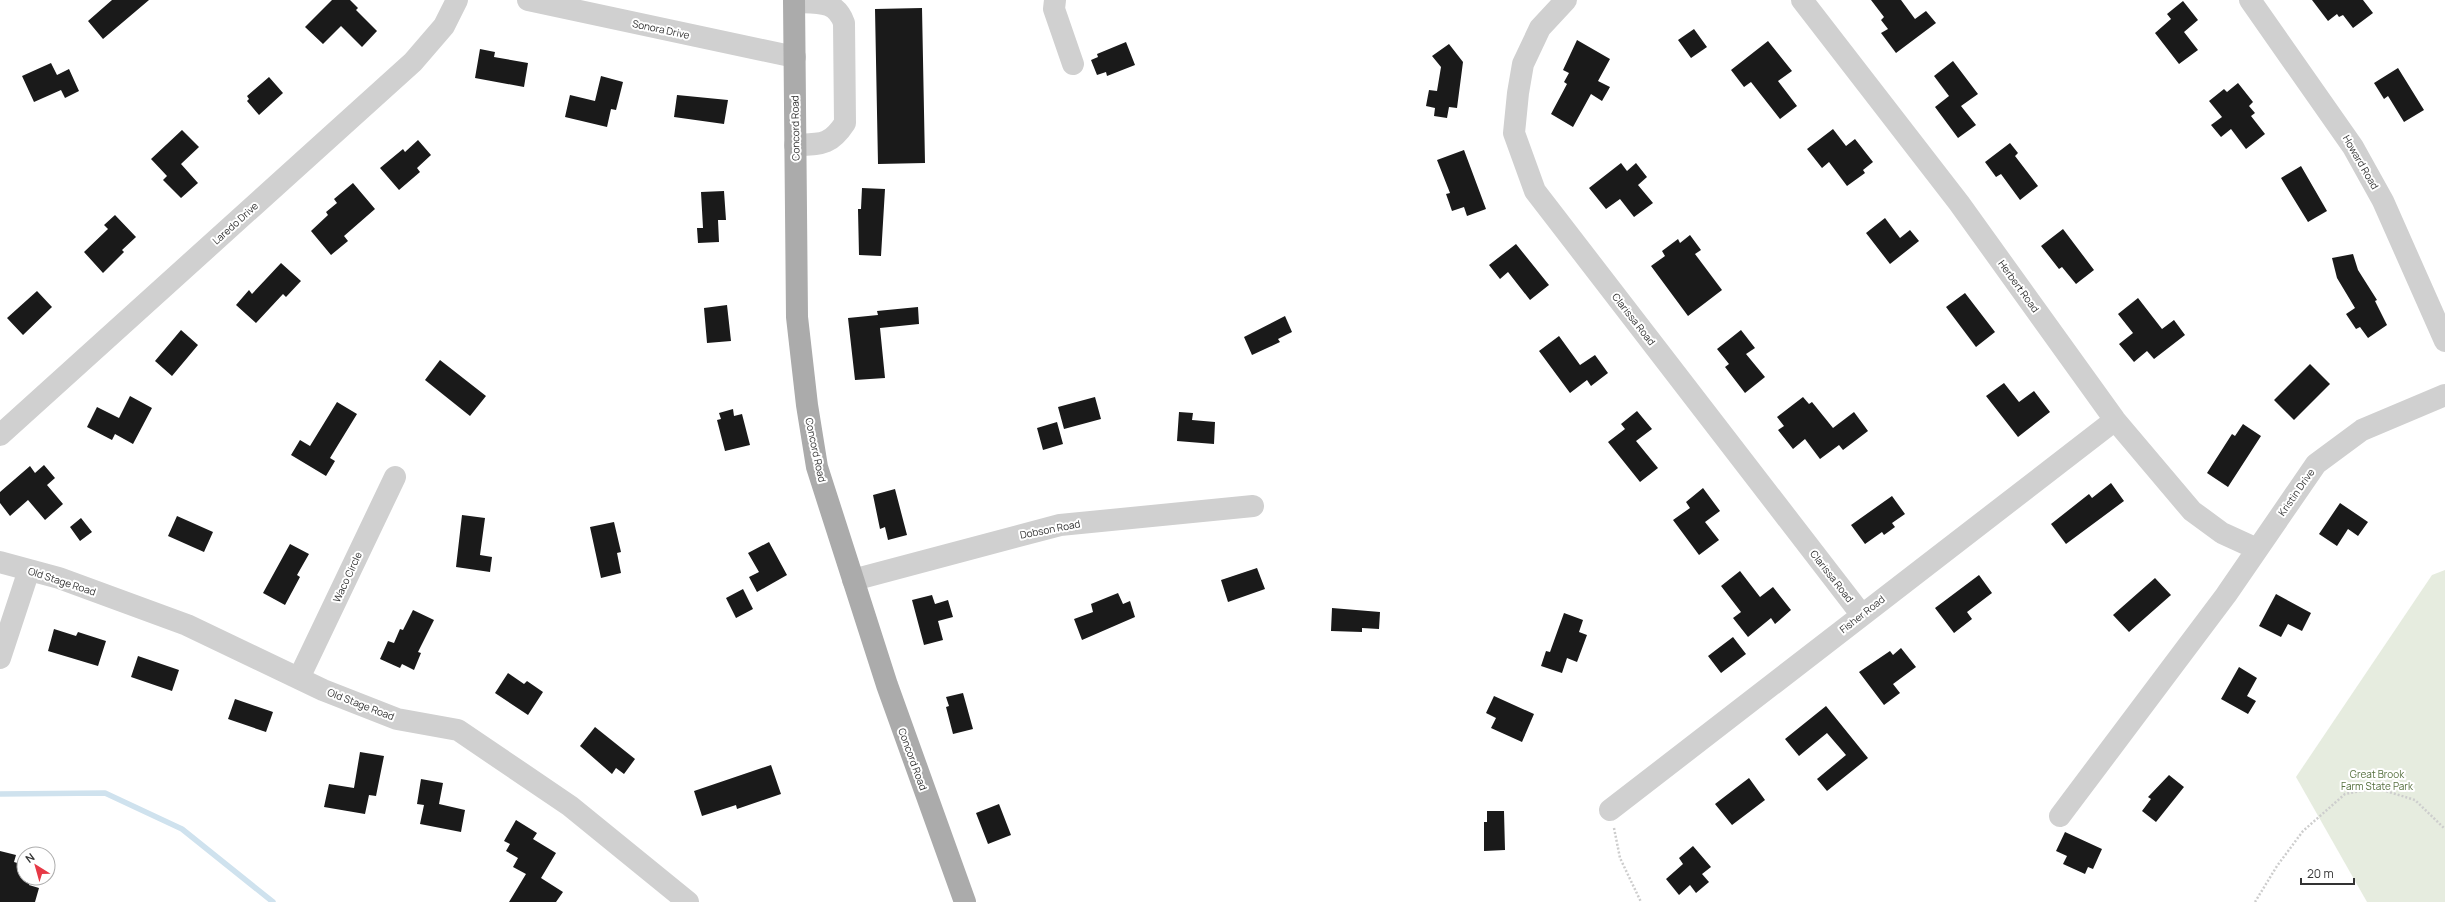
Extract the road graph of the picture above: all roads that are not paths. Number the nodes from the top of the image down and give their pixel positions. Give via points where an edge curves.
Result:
1 (457, 0) edge
2 (528, 0) edge
3 (1055, 0) edge
4 (1566, 0) edge
5 (1802, 0) edge
6 (2250, 0) edge
7 (794, 1) edge
8 (837, 1) edge
9 (794, 57) junction
10 (1073, 64) dead end
11 (795, 145) junction
12 (2445, 340) edge
13 (2445, 395) edge
14 (2115, 420) junction
15 (0, 435) edge
16 (395, 477) dead end
17 (1253, 506) dead end
18 (2257, 549) junction
19 (0, 562) edge
20 (29, 570) junction
21 (853, 580) junction
22 (1861, 614) junction
23 (0, 658) edge
24 (299, 678) junction
25 (1610, 810) road end
26 (2060, 816) dead end
27 (688, 902) edge
28 (965, 902) edge

1 - 15 street, Laredo Drive via 444,26 413,62
2 - 9 street, Sonora Drive
3 - 10 street via 1054,9
4 - 22 street, Clarissa Road via 1540,28 1523,64 1518,93 1514,133 1535,191
5 - 14 street, Herbert Road via 1959,203
6 - 12 street, Howard Road via 2354,147 2383,201
7 - 8 street
7 - 9 main road, Concord Road
8 - 11 street via 844,23 845,123 837,136 824,144
9 - 11 main road, Concord Road
11 - 21 main road, Concord Road via 797,317 807,405 818,467
13 - 18 street, Kristin Drive via 2362,430 2316,464
14 - 18 street, Herbert Road via 2192,511 2222,533
14 - 22 street, Fisher Road
16 - 24 street, Waco Circle
17 - 21 street, Dobson Road via 1060,525
18 - 26 street, Kristin Drive via 2192,641
19 - 20 street, Old Stage Road
20 - 23 street
20 - 24 street, Old Stage Road via 59,578 188,625
21 - 28 main road, Concord Road via 892,700
22 - 25 street, Fisher Road
24 - 27 street, Old Stage Road via 398,719 458,730 570,806

